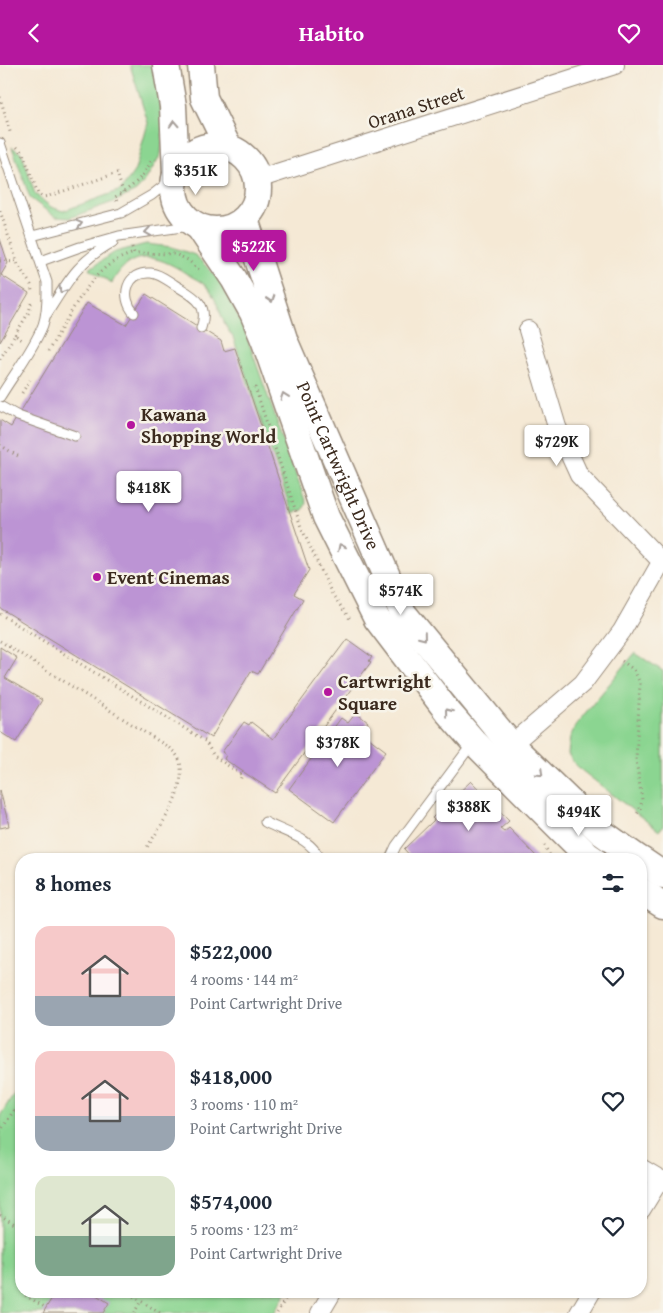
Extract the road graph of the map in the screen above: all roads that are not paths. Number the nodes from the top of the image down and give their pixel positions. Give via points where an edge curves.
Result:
1 (166, 65) edge
2 (201, 65) edge
3 (615, 65) edge
4 (0, 143) edge
5 (228, 147) junction
6 (176, 174) junction
7 (258, 179) junction
8 (245, 219) junction
9 (198, 226) junction
10 (32, 236) junction
11 (124, 236) junction
12 (41, 261) junction
13 (134, 313) dead end
14 (44, 318) junction
15 (201, 328) dead end
16 (528, 330) dead end
17 (0, 397) edge
18 (0, 406) edge
19 (75, 435) dead end
20 (662, 560) edge
21 (474, 742) junction
22 (511, 745) junction
23 (265, 822) dead end
24 (601, 832) junction
25 (316, 853) edge
26 (393, 853) edge
27 (584, 853) edge
28 (590, 853) edge
29 (631, 853) edge
30 (647, 864) edge
31 (663, 875) edge
32 (647, 895) edge
33 (663, 905) edge
34 (647, 1172) edge
35 (661, 1180) edge
36 (647, 1201) edge
37 (329, 1298) edge
38 (588, 1298) edge
39 (320, 1313) edge
40 (579, 1313) edge

6 -> 1 main road via 173,106
2 - 5 main road via 204,98
3 - 7 street, Orana Street
4 - 10 lane
5 - 6 main road via 209,146 195,151 184,160
5 - 7 main road via 242,153 252,164
6 - 9 main road via 176,203 187,219
10 -> 6 lane via 121,213 152,195
7 - 8 main road via 257,199
8 - 9 main road via 232,227 218,230
8 -> 22 main road, Point Cartwright Drive via 285,342 403,613
9 -> 11 lane
21 -> 9 main road, Point Cartwright Drive via 377,619 326,517 252,313 234,279
10 - 12 lane
11 - 12 lane
11 -> 14 lane via 95,252 74,271
12 - 14 lane via 47,282
13 - 15 lane via 128,307 128,285 141,274 150,273 197,298 204,316
14 - 17 lane via 32,345
16 - 20 street via 557,427 578,475
18 - 19 lane via 18,416
20 - 22 street via 622,631 582,683
21 - 26 lane
21 - 27 main road, Point Cartwright Drive
22 -> 24 main road, Point Cartwright Drive
23 - 25 lane via 304,840
24 - 28 street
24 - 29 main road, Point Cartwright Drive
30 - 31 main road, Point Cartwright Drive
32 - 33 main road
34 - 35 street
35 - 36 street
37 - 39 street
38 - 40 street

